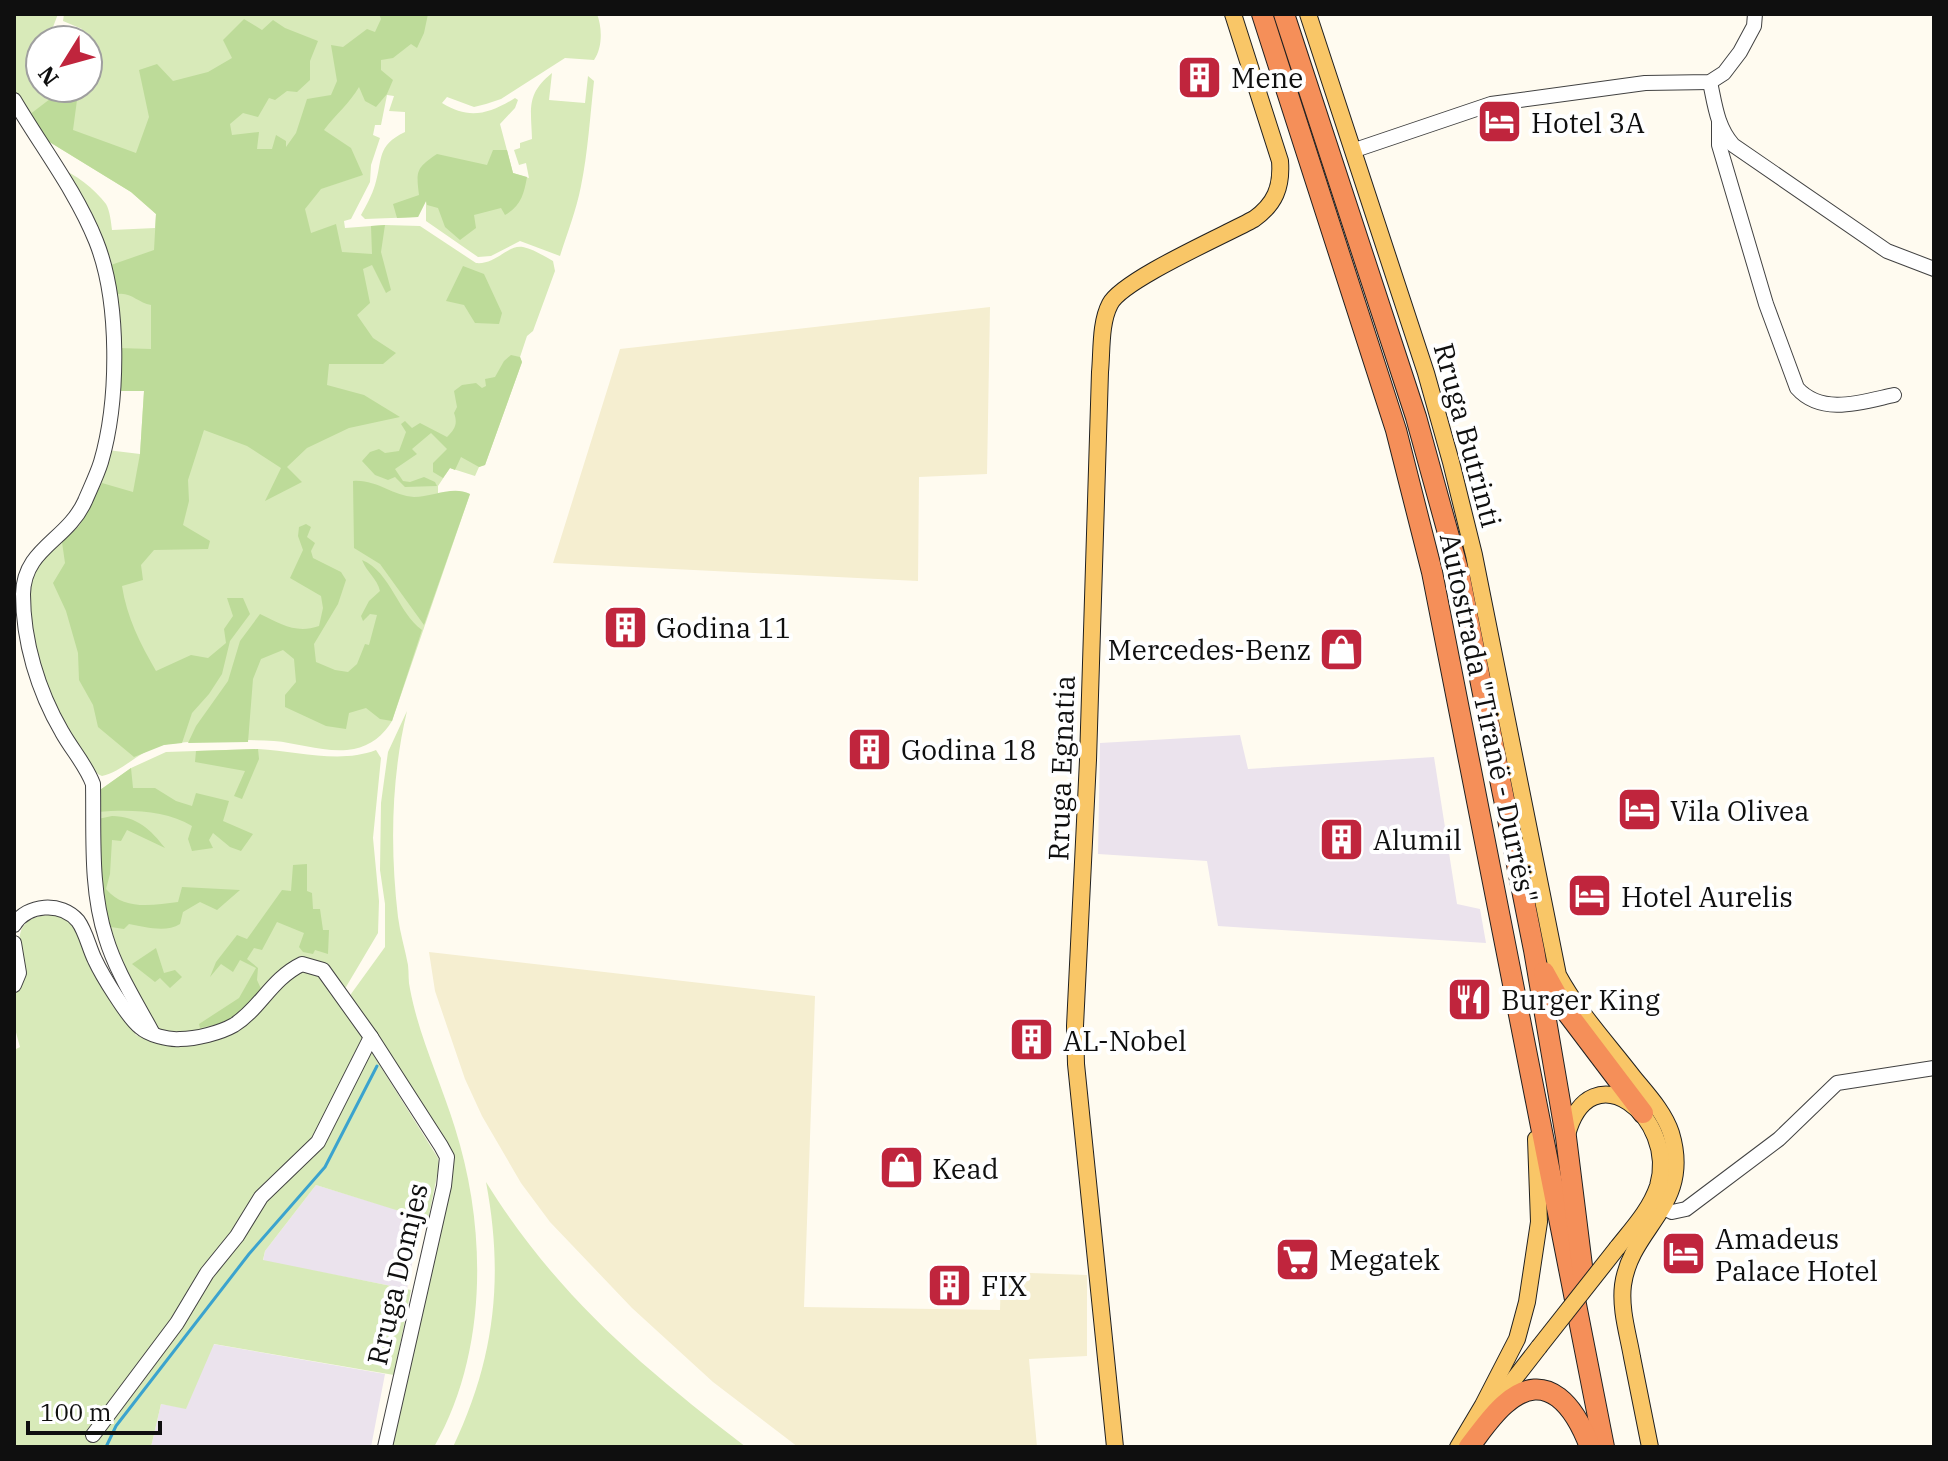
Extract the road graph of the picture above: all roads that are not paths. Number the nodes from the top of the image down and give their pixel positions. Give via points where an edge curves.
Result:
1 (1233, 14) edge
2 (1262, 14) edge
3 (1284, 14) edge
4 (1308, 14) edge
5 (1755, 14) edge
6 (1710, 82) junction
7 (14, 100) edge
8 (1719, 122) junction
9 (1355, 150) junction
10 (1934, 269) edge
11 (1894, 395) dead end
12 (15, 923) edge
13 (14, 943) edge
14 (1534, 950) junction
15 (1553, 978) junction
16 (14, 985) edge
17 (152, 1032) junction
18 (371, 1037) junction
19 (1934, 1068) edge
20 (1537, 1106) junction
21 (1643, 1113) junction
22 (1566, 1137) junction
23 (1664, 1208) junction
24 (93, 1435) dead end
25 (385, 1447) edge
26 (1115, 1447) edge
27 (1460, 1447) edge
28 (1469, 1447) edge
29 (1590, 1447) edge
30 (1604, 1447) edge
31 (1617, 1447) edge
32 (1650, 1447) edge

1 - 26 main road, Rruga Egnatia via 1280,161 1281,184 1270,205 1254,219 1122,290 1106,320 1075,1026
2 - 20 highway, Autostrada "Tiranë - Durrës" via 1399,444 1432,572
3 - 14 highway, Autostrada "Tiranë - Durrës" via 1416,417 1459,573
4 - 9 main road, Rruga Butrinti
5 - 6 street via 1740,52
6 - 8 street
6 - 9 street via 1645,83 1491,104
7 - 17 street via 78,205 107,275 113,367 101,463 64,532 33,558 23,593 29,647 42,691 93,784 97,897 105,937
8 - 10 street via 1745,155 1887,251
8 - 11 street via 1719,145 1797,388 1828,405
9 - 15 main road, Rruga Butrinti via 1455,474
12 - 17 street via 42,907 72,916 134,1021
13 - 16 street via 19,973
14 - 15 highway
14 - 22 highway, Autostrada "Tiranë - Durrës"
15 - 21 highway via 1565,1010
15 - 23 main road via 1668,1125 1675,1170
17 - 18 street, Rruga Domjes via 184,1039 225,1029 302,964 323,970
18 - 24 street via 318,1142 261,1197 177,1323
18 - 25 street, Rruga Domjes via 447,1157
19 - 23 street via 1837,1083 1779,1139 1686,1209
20 - 27 main road via 1539,1222 1527,1302 1517,1339
20 - 30 highway, Autostrada "Tiranë - Durrës"
21 - 22 main road via 1620,1097 1599,1096 1576,1112
21 - 27 main road, bridge via 1655,1133 1660,1175 1646,1211
22 - 31 highway, Autostrada "Tiranë - Durrës" via 1585,1284
23 - 32 main road via 1632,1257 1623,1289
28 - 29 highway via 1510,1399 1529,1391 1556,1396 1569,1406

